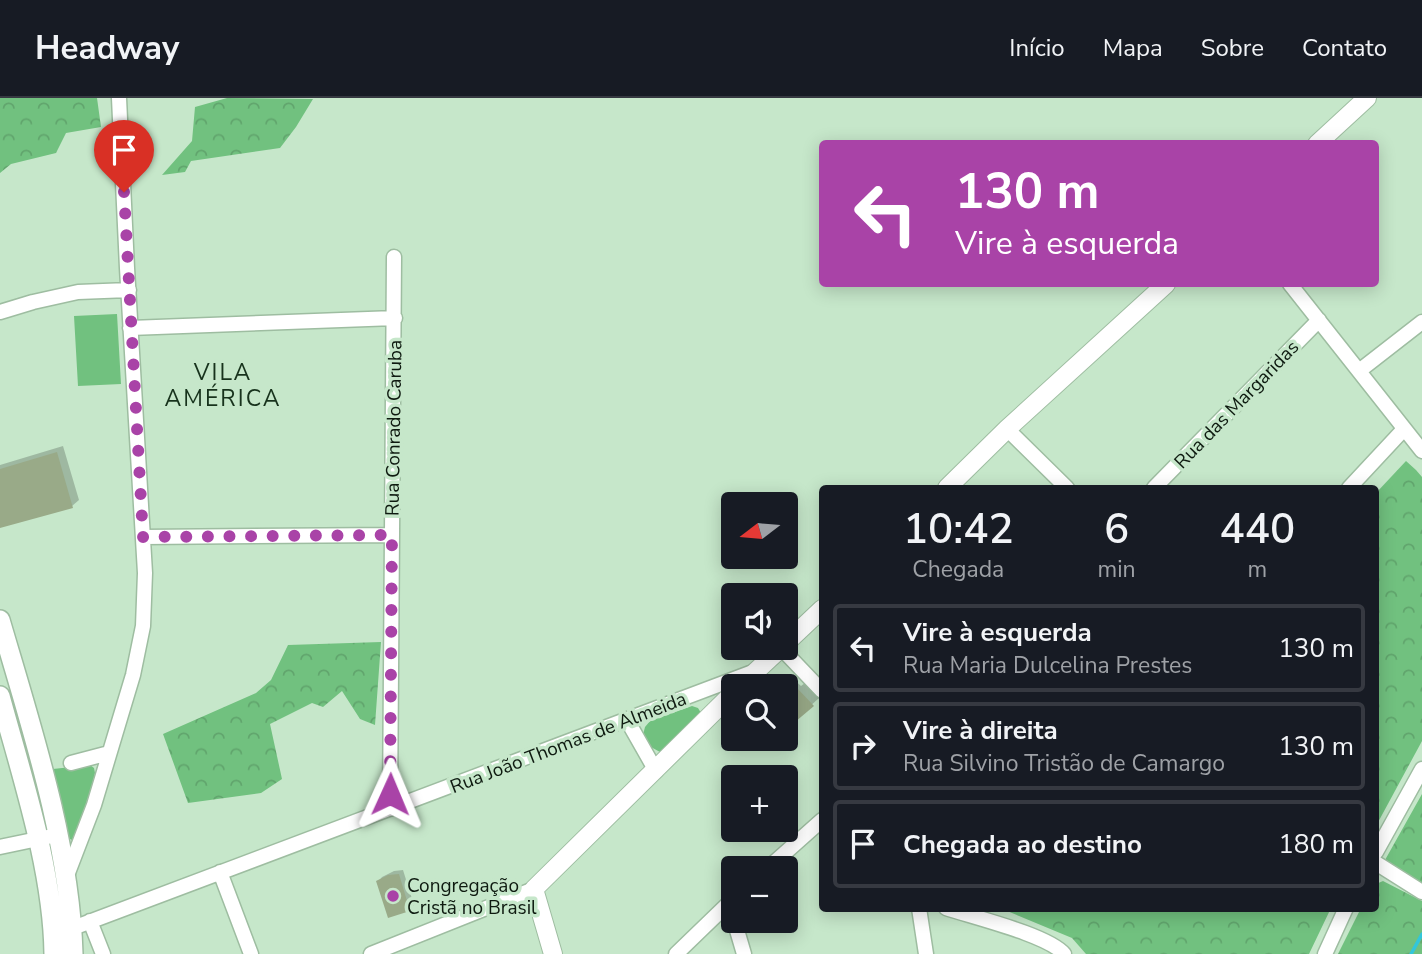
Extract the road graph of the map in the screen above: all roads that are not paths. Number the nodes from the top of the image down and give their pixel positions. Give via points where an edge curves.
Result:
1 (119, 98) edge
2 (1367, 98) edge
3 (1321, 140) edge
4 (394, 257) dead end
5 (1163, 287) edge
6 (1292, 287) edge
7 (129, 290) junction
8 (0, 312) edge
9 (394, 318) junction
10 (1319, 320) junction
11 (1422, 322) edge
12 (130, 328) junction
13 (1359, 371) junction
14 (1007, 429) junction
15 (1404, 429) junction
16 (1422, 451) edge
17 (950, 485) edge
18 (1064, 485) edge
19 (1157, 485) edge
20 (1352, 485) edge
21 (392, 535) junction
22 (143, 537) junction
23 (819, 612) edge
24 (0, 620) edge
25 (798, 632) edge
26 (768, 660) edge
27 (792, 660) edge
28 (754, 672) joint
29 (8, 677) edge
30 (819, 688) edge
31 (0, 696) edge
32 (721, 705) edge
33 (627, 720) junction
34 (109, 753) junction
35 (71, 763) dead end
36 (1422, 769) edge
37 (656, 771) junction
38 (390, 809) junction
39 (819, 823) edge
40 (48, 837) junction
41 (0, 847) edge
42 (1379, 847) edge
43 (782, 856) edge
44 (1379, 865) edge
45 (220, 873) junction
46 (66, 879) junction
47 (534, 889) junction
48 (1422, 892) edge
49 (721, 911) edge
50 (920, 912) edge
51 (958, 912) edge
52 (1344, 912) edge
53 (738, 933) edge
54 (68, 935) edge
55 (390, 950) edge
56 (72, 954) edge
57 (103, 954) edge
58 (251, 954) edge
59 (371, 954) edge
60 (553, 954) edge
61 (676, 954) edge
62 (744, 954) edge
63 (926, 954) edge
64 (1064, 954) edge
65 (1325, 954) edge

1 - 7 street
2 - 3 street
4 - 9 street, Rua Conrado Caruba
5 - 14 street
6 - 10 street
7 - 8 street via 79,292
7 - 12 street
9 - 12 street
9 - 21 street, Rua Conrado Caruba
10 - 13 street
10 - 19 street, Rua das Margaridas
11 - 13 street
12 - 22 street
13 - 15 street
14 - 17 street
14 - 18 street
15 - 16 street
15 - 20 street
21 - 22 street
21 - 38 street, Rua Conrado Caruba
22 - 34 street via 143,626
23 - 25 street
24 - 29 main road
26 - 28 street, Rua João Thomas de Almeida
27 - 30 street
28 - 33 street, Rua João Thomas de Almeida
29 - 40 main road via 44,778
31 - 40 main road
32 - 37 street
33 - 37 street
33 - 38 street, Rua João Thomas de Almeida
34 - 35 street
34 - 46 street
36 - 42 street
37 - 47 street
38 - 45 street, Rua João Thomas de Almeida
39 - 43 street
40 - 41 street
40 - 46 main road
40 - 54 main road via 47,883
44 - 48 street
45 - 54 street, Rua João Thomas de Almeida
45 - 58 street
46 - 54 main road
47 - 55 street
47 - 60 street
49 - 61 street
50 - 63 street
51 - 64 street via 1042,939
52 - 65 street
53 - 62 street
54 - 56 main road
54 - 57 street
55 - 59 street

